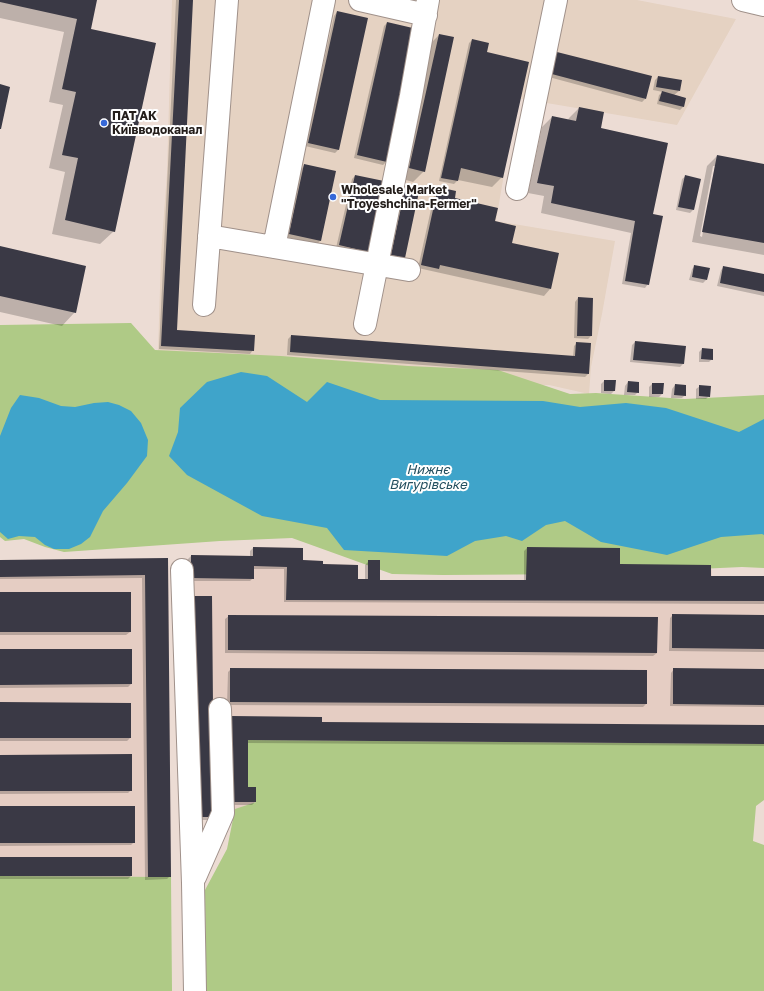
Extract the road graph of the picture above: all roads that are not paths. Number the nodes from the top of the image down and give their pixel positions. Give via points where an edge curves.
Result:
1 (227, 0) edge
2 (324, 0) edge
3 (360, 0) edge
4 (556, 0) edge
5 (743, 0) edge
6 (764, 5) edge
7 (427, 7) edge
8 (517, 189) dead end
9 (209, 236) junction
10 (274, 247) junction
11 (376, 264) junction
12 (409, 270) dead end
13 (204, 305) dead end
14 (365, 324) dead end
15 (182, 570) dead end
16 (220, 709) dead end
17 (193, 883) junction
18 (195, 991) edge

1 - 9 street
2 - 10 street
3 - 7 street
4 - 8 street
5 - 6 street
7 - 11 street
9 - 10 street
9 - 13 street
10 - 11 street
11 - 12 street
11 - 14 street
15 - 17 street
16 - 17 street via 224,813
17 - 18 street

